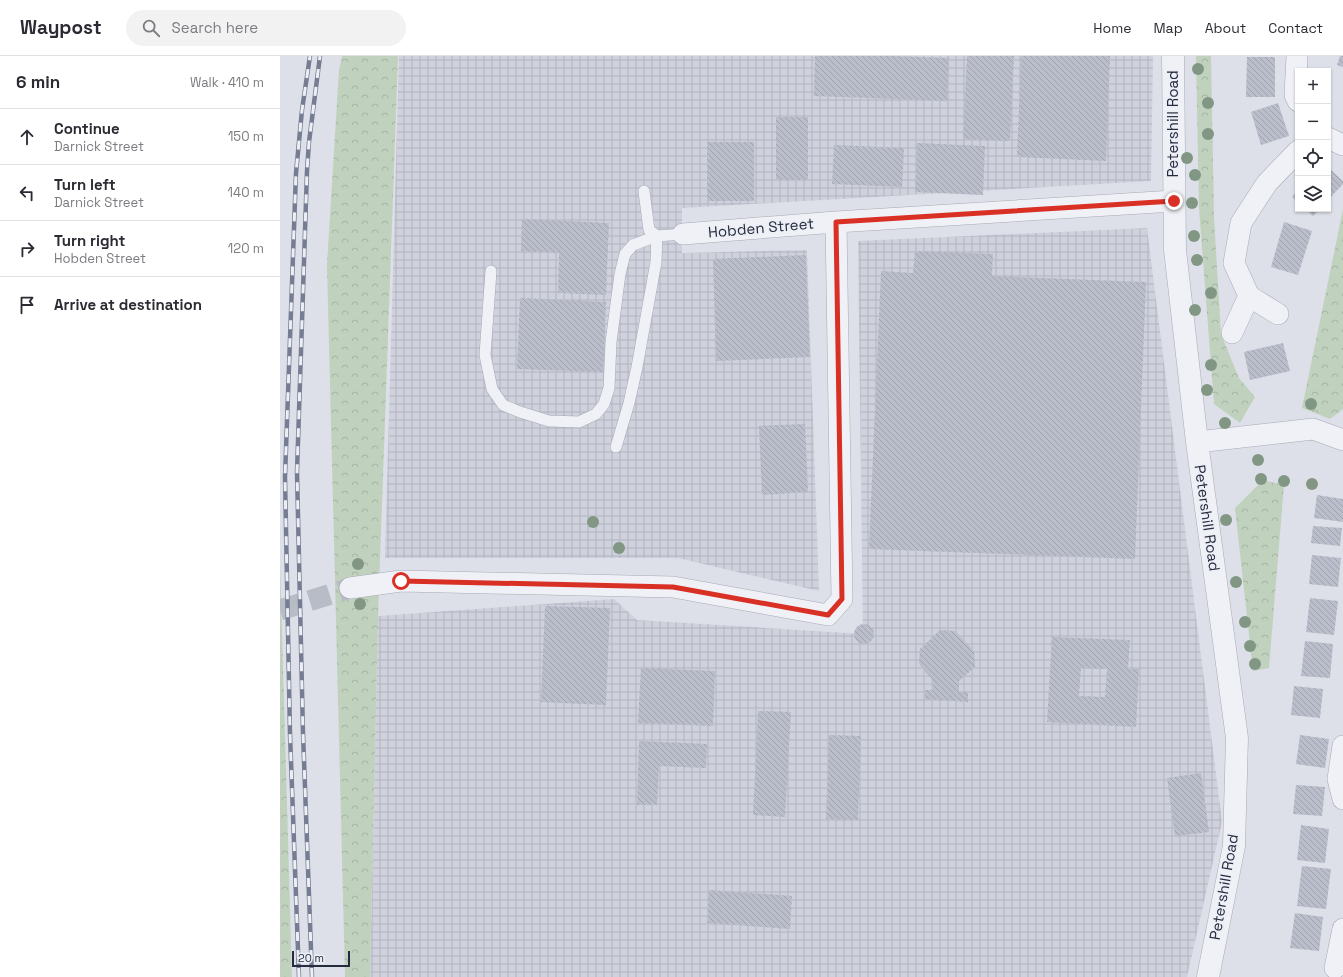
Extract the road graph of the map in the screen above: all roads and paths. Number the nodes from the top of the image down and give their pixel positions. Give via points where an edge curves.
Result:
1 (1173, 56) edge
2 (1297, 56) edge
3 (1296, 68) edge
4 (1331, 139) edge
5 (1343, 145) edge
6 (1295, 155) edge
7 (644, 191) dead end
8 (1174, 201) junction
9 (836, 222) junction
10 (683, 234) joint
11 (657, 236) junction
12 (491, 271) dead end
13 (1249, 296) junction
14 (1278, 314) dead end
15 (1232, 333) dead end
16 (1343, 440) edge
17 (1197, 442) junction
18 (616, 447) dead end
19 (350, 588) tunnel mouth
20 (1343, 746) edge
21 (1343, 799) edge
22 (1343, 929) edge
23 (1335, 968) dead end
24 (1208, 977) edge

1 - 8 street, Petershill Road
2 - 3 street
4 - 5 street
6 - 13 street via 1267,183 1241,222 1234,263
7 - 11 lane via 649,230
8 - 9 street, Hobden Street
8 - 17 street, Petershill Road via 1175,250
9 - 10 street, Hobden Street
9 - 19 street via 842,599 828,615 673,587 401,581
10 - 11 lane
11 - 12 lane via 633,245 625,254 611,342 609,388 604,404 596,414 579,422 549,421 520,412 502,405 492,389 485,356
11 - 18 lane via 656,262 637,366
13 - 14 street
13 - 15 street
16 - 17 street via 1313,429
17 - 24 street, Petershill Road via 1237,738 1234,846
20 - 21 street via 1338,779
22 - 23 street

